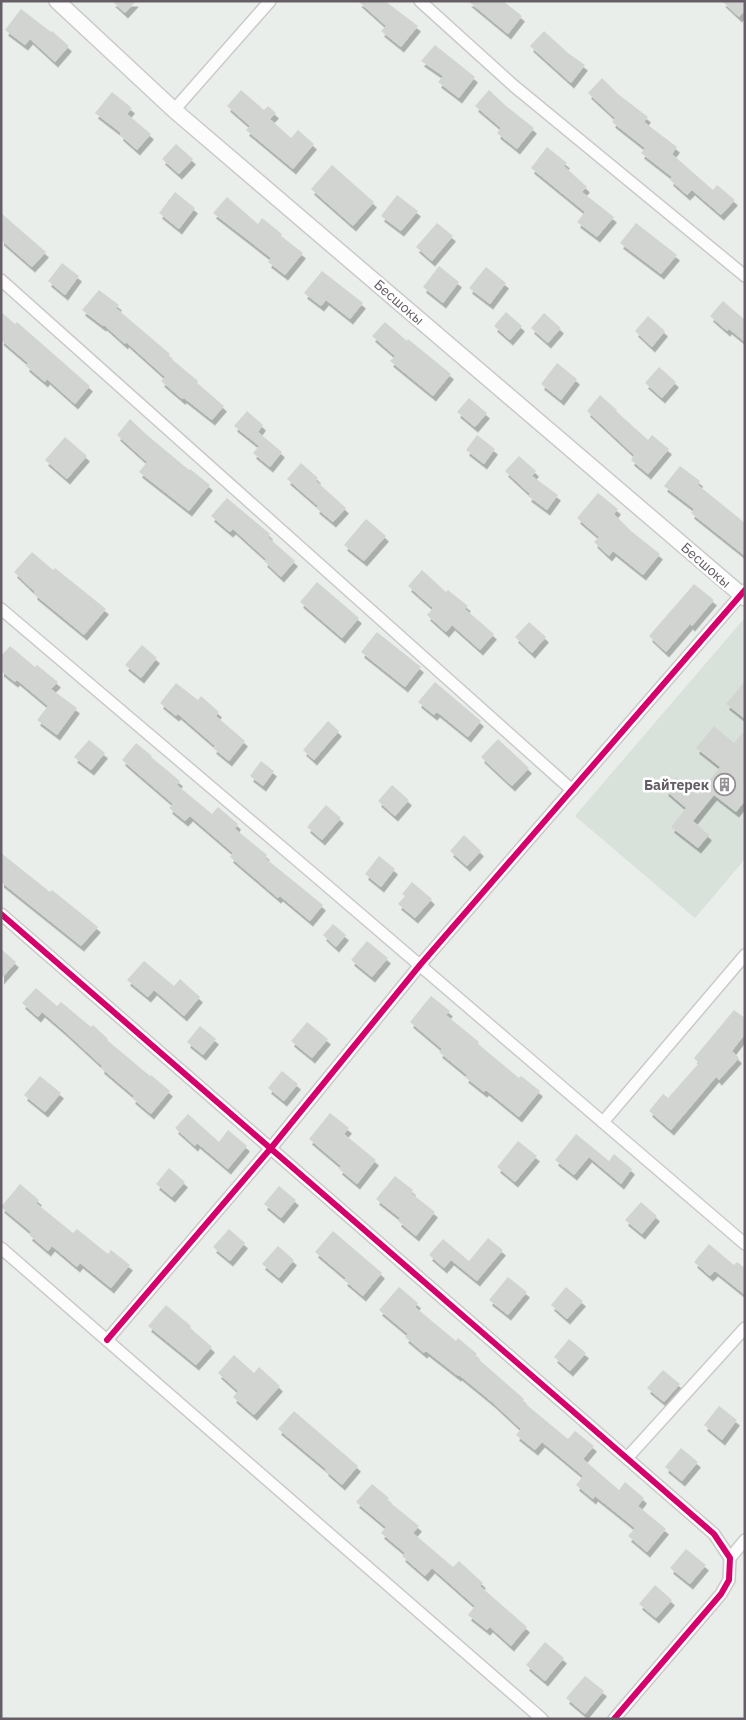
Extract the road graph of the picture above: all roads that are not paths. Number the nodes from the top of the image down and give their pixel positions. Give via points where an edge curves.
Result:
1 (57, 1) edge
2 (270, 1) edge
3 (420, 1) edge
4 (174, 110) junction
5 (745, 276) edge
6 (1, 280) edge
7 (744, 594) edge
8 (1, 609) edge
9 (572, 790) junction
10 (1, 914) edge
11 (745, 955) edge
12 (420, 965) junction
13 (603, 1122) junction
14 (271, 1148) junction
15 (745, 1244) edge
16 (1, 1248) edge
17 (745, 1328) edge
18 (107, 1340) junction
19 (627, 1458) junction
20 (745, 1540) edge
21 (730, 1558) junction
22 (542, 1719) edge
23 (614, 1719) edge

1 - 4 street, Бесшокы
2 - 4 street
3 - 5 street via 514,86
4 - 7 street, Бесшокы
6 - 9 street
7 - 9 street
8 - 12 street
9 - 12 street
10 - 14 street
11 - 13 street
12 - 13 street
12 - 14 street
13 - 15 street
14 - 18 street
14 - 19 street
16 - 18 street
17 - 19 street
18 - 22 street
19 - 21 street via 714,1534
20 - 21 street
21 - 23 street via 729,1580 721,1594

